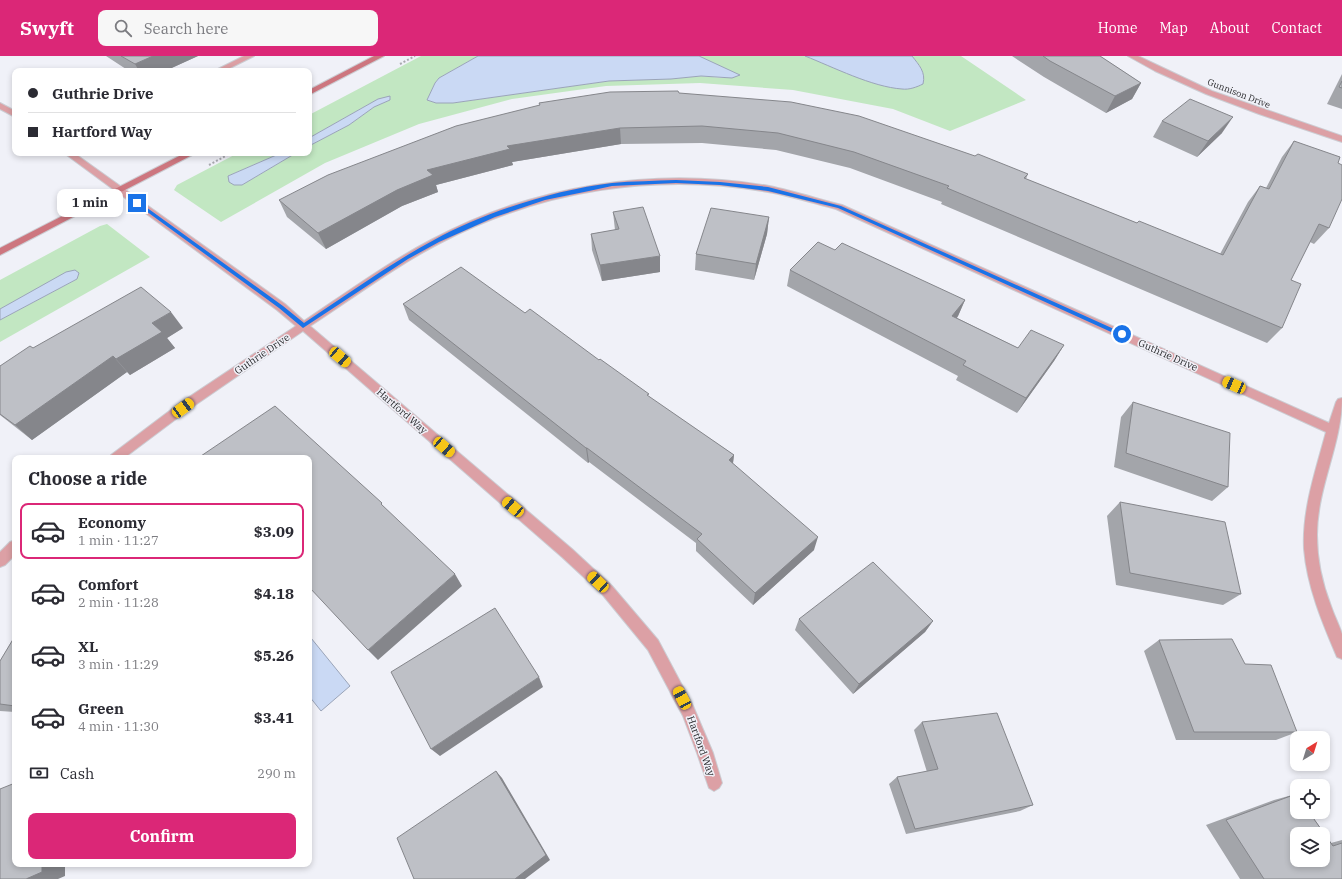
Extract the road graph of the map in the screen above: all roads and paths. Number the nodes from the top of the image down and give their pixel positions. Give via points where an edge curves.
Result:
1 (250, 56) edge
2 (380, 56) edge
3 (1132, 56) edge
4 (224, 68) edge
5 (312, 91) edge
6 (0, 105) edge
7 (12, 114) edge
8 (1342, 139) edge
9 (72, 156) edge
10 (186, 156) edge
11 (118, 190) junction
12 (0, 252) edge
13 (303, 326) junction
14 (1342, 402) edge
15 (1332, 429) junction
16 (119, 455) edge
17 (12, 549) edge
18 (0, 561) edge
19 (1342, 652) edge
20 (714, 783) dead end

1 - 4 street
2 - 5 street
3 - 8 street, Gunnison Drive via 1231,101
6 - 7 street
9 - 11 street, Hartford Way
10 - 11 street
11 - 12 street
11 - 13 street, Hartford Way via 281,307
13 - 15 street, Guthrie Drive via 437,240 517,207 612,185 676,181 743,186 768,189 839,207
13 - 16 street, Guthrie Drive
13 - 20 street, Hartford Way via 567,553 613,597 653,645 688,711 706,753
14 - 15 street
15 - 19 street via 1314,500 1310,539 1314,576
17 - 18 street

